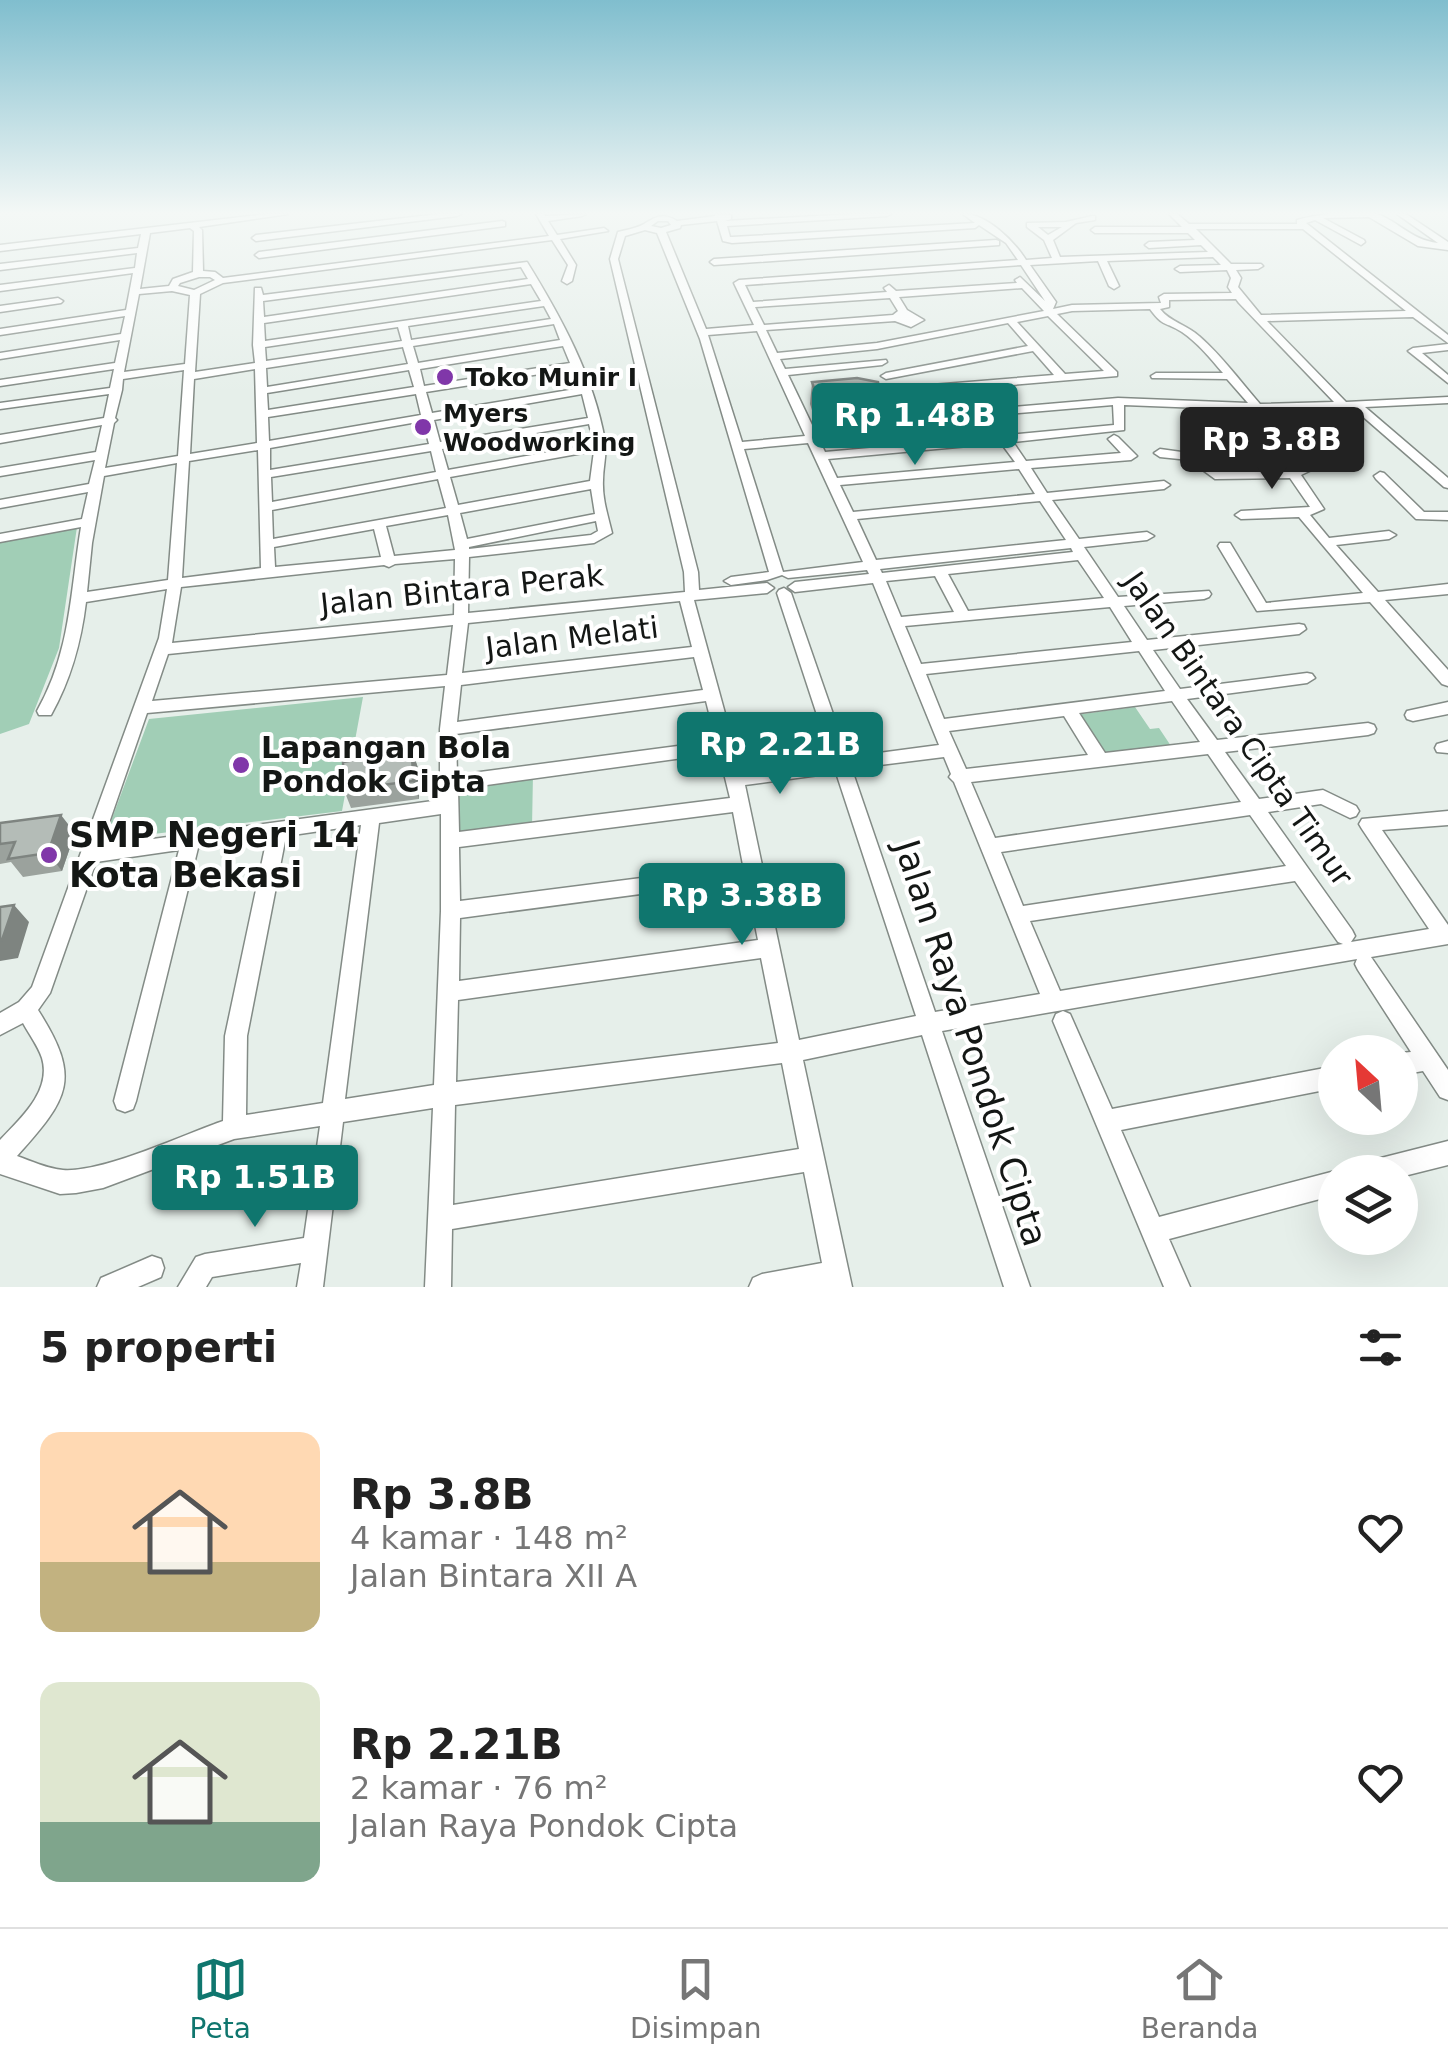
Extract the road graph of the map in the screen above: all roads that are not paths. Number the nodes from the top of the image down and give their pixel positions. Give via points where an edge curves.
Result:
1 (108, 274) edge
2 (138, 274) edge
3 (198, 274) edge
4 (212, 274) edge
5 (274, 274) edge
6 (386, 274) edge
7 (443, 274) edge
8 (527, 274) edge
9 (569, 274) edge
10 (617, 274) edge
11 (679, 274) edge
12 (848, 274) edge
13 (880, 274) edge
14 (1019, 274) edge
15 (1025, 274) edge
16 (1108, 274) edge
17 (1233, 274) edge
18 (1363, 274) edge
19 (62, 280) junction
20 (221, 281) junction
21 (388, 282) junction
22 (532, 282) junction
23 (567, 282) dead end
24 (1024, 285) junction
25 (1114, 286) dead end
26 (0, 288) edge
27 (172, 288) junction
28 (135, 292) junction
29 (195, 293) junction
30 (893, 295) junction
31 (1238, 296) junction
32 (58, 301) junction
33 (545, 303) junction
34 (748, 305) junction
35 (1154, 306) junction
36 (0, 309) edge
37 (131, 312) junction
38 (1051, 313) junction
39 (1413, 314) junction
40 (1260, 318) junction
41 (870, 320) junction
42 (258, 321) junction
43 (557, 321) junction
44 (1011, 321) junction
45 (54, 323) junction
46 (402, 324) junction
47 (1448, 326) edge
48 (1430, 327) junction
49 (760, 331) junction
50 (0, 332) edge
51 (127, 336) junction
52 (704, 336) junction
53 (566, 342) junction
54 (1448, 343) edge
55 (406, 344) junction
56 (258, 346) junction
57 (877, 346) junction
58 (1034, 348) junction
59 (0, 356) edge
60 (773, 357) junction
61 (882, 362) junction
62 (576, 365) junction
63 (260, 366) junction
64 (414, 368) junction
65 (191, 371) junction
66 (781, 373) junction
67 (886, 376) junction
68 (1156, 376) dead end
69 (1192, 376) junction
70 (1225, 376) dead end
71 (119, 377) junction
72 (1062, 378) junction
73 (1448, 380) edge
74 (0, 383) edge
75 (969, 386) junction
76 (421, 390) junction
77 (588, 390) junction
78 (261, 391) junction
79 (886, 391) junction
80 (846, 394) edge
81 (810, 397) edge
82 (792, 398) junction
83 (1448, 400) edge
84 (1118, 401) junction
85 (1210, 404) junction
86 (1342, 404) junction
87 (1356, 405) junction
88 (0, 406) edge
89 (1256, 406) junction
90 (1281, 408) junction
91 (987, 413) junction
92 (261, 415) junction
93 (430, 418) junction
94 (111, 420) junction
95 (594, 420) junction
96 (896, 421) junction
97 (1245, 425) dead end
98 (1287, 426) junction
99 (0, 439) edge
100 (812, 439) junction
101 (1005, 439) junction
102 (1114, 439) dead end
103 (1259, 441) dead end
104 (600, 446) junction
105 (738, 446) junction
106 (1300, 446) junction
107 (438, 447) junction
108 (263, 448) junction
109 (911, 448) junction
110 (1160, 453) dead end
111 (1245, 453) dead end
112 (102, 455) junction
113 (821, 456) junction
114 (184, 457) junction
115 (1025, 467) junction
116 (0, 472) edge
117 (266, 474) junction
118 (446, 474) junction
119 (1294, 474) junction
120 (1380, 476) dead end
121 (98, 480) junction
122 (832, 482) junction
123 (596, 484) junction
124 (1448, 484) edge
125 (1164, 486) dead end
126 (1046, 500) junction
127 (0, 504) edge
128 (267, 506) junction
129 (454, 510) junction
130 (1303, 513) junction
131 (1241, 515) dead end
132 (848, 516) junction
133 (1448, 516) edge
134 (88, 522) junction
135 (379, 524) junction
136 (1389, 535) dead end
137 (1147, 536) dead end
138 (0, 538) edge
139 (1327, 542) junction
140 (268, 544) junction
141 (1225, 546) dead end
142 (462, 550) junction
143 (1079, 550) junction
144 (389, 564) junction
145 (874, 570) junction
146 (939, 570) junction
147 (268, 573) junction
148 (176, 580) junction
149 (780, 582) junction
150 (1448, 589) edge
151 (690, 593) junction
152 (1204, 594) dead end
153 (1372, 595) junction
154 (80, 598) junction
155 (1115, 604) junction
156 (462, 613) junction
157 (962, 615) junction
158 (896, 622) junction
159 (1300, 629) dead end
160 (166, 635) junction
161 (1144, 644) junction
162 (698, 651) junction
163 (916, 670) junction
164 (1307, 678) dead end
165 (453, 680) junction
166 (1448, 680) edge
167 (710, 695) junction
168 (1177, 697) junction
169 (141, 708) junction
170 (1448, 708) edge
171 (45, 711) dead end
172 (1069, 711) junction
173 (1413, 715) dead end
174 (938, 726) junction
175 (448, 729) junction
176 (1368, 729) dead end
177 (726, 746) junction
178 (1214, 746) junction
179 (946, 750) junction
180 (1100, 760) junction
181 (856, 762) dead end
182 (819, 768) dead end
183 (958, 777) junction
184 (735, 780) junction
185 (448, 783) junction
186 (739, 804) junction
187 (1256, 805) junction
188 (449, 806) junction
189 (1350, 811) dead end
190 (371, 817) junction
191 (1448, 818) edge
192 (278, 830) junction
193 (190, 842) junction
194 (450, 842) junction
195 (988, 846) junction
196 (90, 855) junction
197 (754, 871) junction
198 (1300, 872) junction
199 (451, 910) junction
200 (1018, 915) junction
201 (1446, 935) edge
202 (768, 948) junction
203 (1355, 950) junction
204 (448, 992) junction
205 (1050, 993) dead end
206 (26, 1010) junction
207 (1063, 1021) dead end
208 (930, 1023) junction
209 (0, 1025) edge
210 (790, 1052) junction
211 (1429, 1059) junction
212 (1418, 1061) edge
213 (1318, 1080) edge
214 (1448, 1089) edge
215 (444, 1095) junction
216 (125, 1101) dead end
217 (334, 1111) junction
218 (1106, 1122) junction
219 (234, 1128) junction
220 (1448, 1152) edge
221 (812, 1159) junction
222 (0, 1160) edge
223 (1418, 1160) edge
224 (1318, 1188) edge
225 (440, 1219) junction
226 (1154, 1231) junction
227 (314, 1249) junction
228 (152, 1268) dead end
229 (837, 1280) edge
230 (110, 1287) edge
231 (191, 1287) edge
232 (310, 1287) edge
233 (438, 1287) edge
234 (762, 1287) edge
235 (1017, 1287) edge
236 (1177, 1287) edge

1 - 19 street
2 - 28 street
3 - 27 street
4 - 20 street
5 - 20 street
6 - 21 street
7 - 21 street
8 - 22 street
9 - 23 street
10 - 151 street
11 - 52 street, Jalan Raya Pondok Cipta
12 - 34 street via 742,281
13 - 30 street
14 - 24 street
15 - 24 street via 1051,302 1048,308
16 - 25 street
17 - 31 street
18 - 39 street
19 - 26 street
19 - 32 street
20 - 29 street
21 - 42 street via 258,295
22 - 33 street
22 - 42 street
24 - 30 street
27 - 28 street
27 - 29 street
28 - 37 street
29 - 65 street
30 - 34 street
30 - 41 street via 900,315
31 - 35 street via 1164,297 1166,306
31 - 40 street
32 - 36 street
32 - 45 street
33 - 43 street
33 - 46 street
34 - 49 street
35 - 38 street
35 - 89 street via 1164,321 1177,322 1218,359
37 - 45 street
37 - 51 street
38 - 44 street
38 - 72 street via 1114,373
39 - 40 street
39 - 48 street
40 - 86 street
41 - 49 street
41 - 57 street
42 - 56 street
43 - 53 street
43 - 55 street
44 - 57 street
44 - 58 street
45 - 50 street
46 - 55 street
46 - 56 street
47 - 48 street
48 - 54 street
49 - 52 street
49 - 60 street
51 - 59 street
51 - 71 street
52 - 105 street, Jalan Raya Pondok Cipta
53 - 62 street
53 - 64 street
54 - 73 street via 1414,350
55 - 63 street
55 - 64 street
56 - 63 street
57 - 60 street
57 - 61 street
58 - 67 street
58 - 72 street
60 - 66 street
61 - 66 street
61 - 67 street
62 - 76 street
62 - 77 street
63 - 65 street
63 - 78 street
64 - 76 street
64 - 78 street
65 - 71 street
65 - 114 street
66 - 82 street
67 - 79 street
68 - 69 street
69 - 70 street
69 - 85 street
71 - 74 street
71 - 88 street
71 - 94 street
72 - 75 street
75 - 79 street
75 - 91 street, Jalan Bintara Cipta Timur
76 - 92 street
76 - 93 street
77 - 93 street
77 - 95 street
78 - 92 street
79 - 80 street
79 - 96 street
81 - 82 street
82 - 100 street
83 - 87 street
84 - 85 street
84 - 91 street
84 - 101 street via 1120,428
85 - 89 street
86 - 87 street
86 - 90 street
87 - 124 street
89 - 90 street
90 - 98 street
91 - 96 street
91 - 101 street, Jalan Bintara Cipta Timur
92 - 108 street
93 - 107 street
93 - 108 street
94 - 99 street
94 - 112 street
95 - 104 street
95 - 107 street
96 - 109 street
97 - 98 street
98 - 106 street
100 - 105 street
100 - 113 street
101 - 109 street
101 - 115 street, Jalan Bintara Cipta Timur
102 - 115 street via 1131,456
103 - 106 street
104 - 118 street
104 - 123 street
105 - 149 street, Jalan Raya Pondok Cipta
106 - 111 street
106 - 119 street via 1312,467
107 - 117 street
107 - 118 street
108 - 114 street
108 - 117 street
109 - 113 street
110 - 119 street via 1192,457 1215,475
112 - 116 street
112 - 121 street
113 - 122 street
114 - 121 street
114 - 148 street
115 - 122 street
115 - 126 street, Jalan Bintara Cipta Timur
117 - 128 street
118 - 128 street
118 - 129 street
119 - 130 street via 1318,509
120 - 133 street via 1421,516
121 - 127 street
121 - 134 street
122 - 132 street
123 - 129 street
123 - 142 street via 605,533 599,538
125 - 126 street
126 - 132 street
126 - 143 street, Jalan Bintara Cipta Timur
128 - 140 street
129 - 135 street
129 - 142 street
130 - 131 street
130 - 139 street
132 - 145 street
134 - 138 street
134 - 154 street
135 - 140 street
135 - 144 street
136 - 139 street
137 - 143 street
139 - 153 street
140 - 147 street
141 - 153 street via 1262,608
142 - 144 street
142 - 156 street
143 - 145 street
143 - 146 street
143 - 155 street, Jalan Bintara Cipta Timur
144 - 147 street
145 - 146 street
145 - 149 street, Jalan Bintara Perak
145 - 158 street
146 - 157 street
147 - 148 street
148 - 154 street
148 - 160 street
149 - 151 street, Jalan Bintara Perak
149 - 208 street, Jalan Raya Pondok Cipta
150 - 153 street
151 - 156 street, Jalan Bintara Perak
151 - 162 street
152 - 155 street
153 - 166 street
154 - 171 street via 67,668
155 - 157 street
155 - 161 street, Jalan Bintara Cipta Timur
156 - 160 street, Jalan Bintara Perak
156 - 165 street
157 - 158 street
158 - 163 street
159 - 161 street
160 - 169 street
161 - 163 street
161 - 168 street, Jalan Bintara Cipta Timur
162 - 165 street, Jalan Melati
162 - 167 street
163 - 174 street
164 - 168 street
165 - 169 street, Jalan Melati
165 - 175 street
167 - 175 street
167 - 177 street
168 - 172 street
168 - 178 street, Jalan Bintara Cipta Timur
169 - 196 street
170 - 173 street
172 - 174 street
172 - 180 street
174 - 179 street
175 - 185 street
176 - 178 street
177 - 184 street
177 - 185 street
178 - 180 street
178 - 187 street, Jalan Bintara Cipta Timur
179 - 181 street
179 - 183 street
180 - 183 street
182 - 184 street
183 - 195 street
184 - 186 street
185 - 188 street
186 - 194 street
186 - 197 street
187 - 189 street via 1323,797
187 - 195 street
187 - 198 street, Jalan Bintara Cipta Timur
188 - 190 street
188 - 194 street
190 - 192 street
190 - 217 street
191 - 201 street via 1368,824
192 - 193 street
192 - 219 street via 236,1036
193 - 196 street
193 - 216 street
194 - 199 street
195 - 200 street
196 - 206 street via 40,993
197 - 199 street
197 - 202 street
198 - 200 street
198 - 203 street, Jalan Bintara Cipta Timur
199 - 204 street
200 - 205 street
201 - 203 street
202 - 204 street
202 - 210 street
203 - 208 street
203 - 211 street, Jalan Bintara Cipta Timur
204 - 215 street
206 - 209 street
206 - 222 street via 53,1057 53,1082 47,1100
207 - 218 street
208 - 210 street
208 - 235 street, Jalan Raya Pondok Cipta
210 - 215 street
210 - 221 street
211 - 212 street
211 - 214 street, Jalan Bintara Cipta Timur
213 - 218 street
215 - 217 street
215 - 225 street
217 - 219 street
217 - 227 street
218 - 226 street
219 - 222 street via 76,1181 60,1182
220 - 223 street
221 - 225 street
221 - 229 street
224 - 226 street
225 - 233 street
226 - 236 street
227 - 231 street via 205,1266
227 - 232 street
228 - 230 street
229 - 234 street

